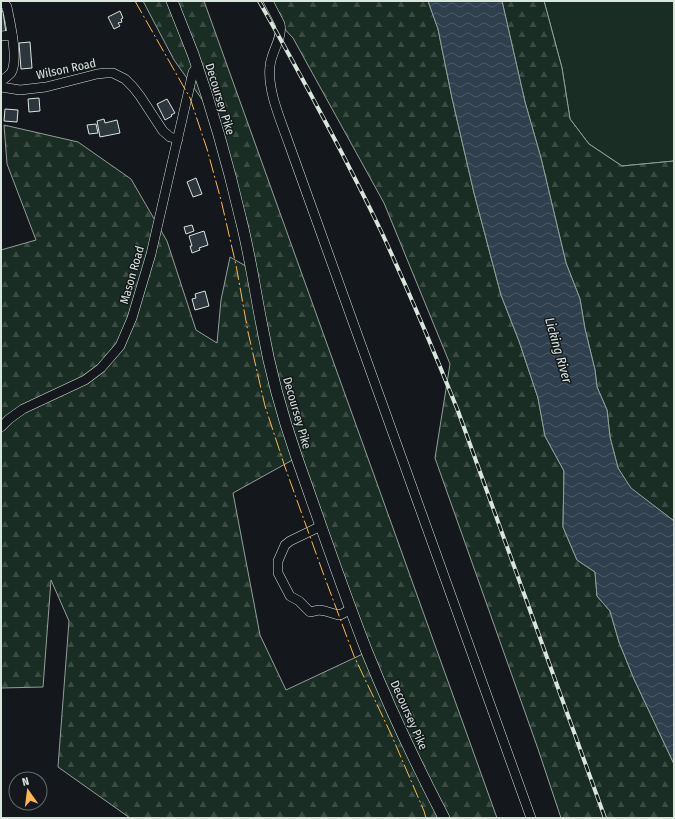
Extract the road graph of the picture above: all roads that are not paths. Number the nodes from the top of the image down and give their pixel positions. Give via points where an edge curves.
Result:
1 (1, 1) edge
2 (172, 1) edge
3 (268, 1) edge
4 (12, 35) junction
5 (1, 36) edge
6 (197, 67) junction
7 (1, 81) edge
8 (1, 87) edge
9 (178, 140) junction
10 (1, 427) edge
11 (321, 526) junction
12 (351, 610) junction
13 (444, 818) edge
14 (531, 818) edge

1 - 4 street via 7,7
2 - 6 main road, Decoursey Pike
3 - 14 street via 281,28 270,66 273,96
4 - 5 street
4 - 7 street via 13,66 11,73
6 - 9 street, Mason Road via 193,72
6 - 11 main road, Decoursey Pike via 231,180 272,373 285,421
8 - 9 street, Wilson Road via 20,90 46,87 97,74 113,73 133,87 163,131
9 - 10 street, Mason Road via 151,254 132,318 120,346 101,368 84,380 23,409
11 - 12 main road, Decoursey Pike
11 - 12 street via 285,545 278,561 278,572 290,596 310,612 318,610 340,615
12 - 13 main road, Decoursey Pike via 393,714

